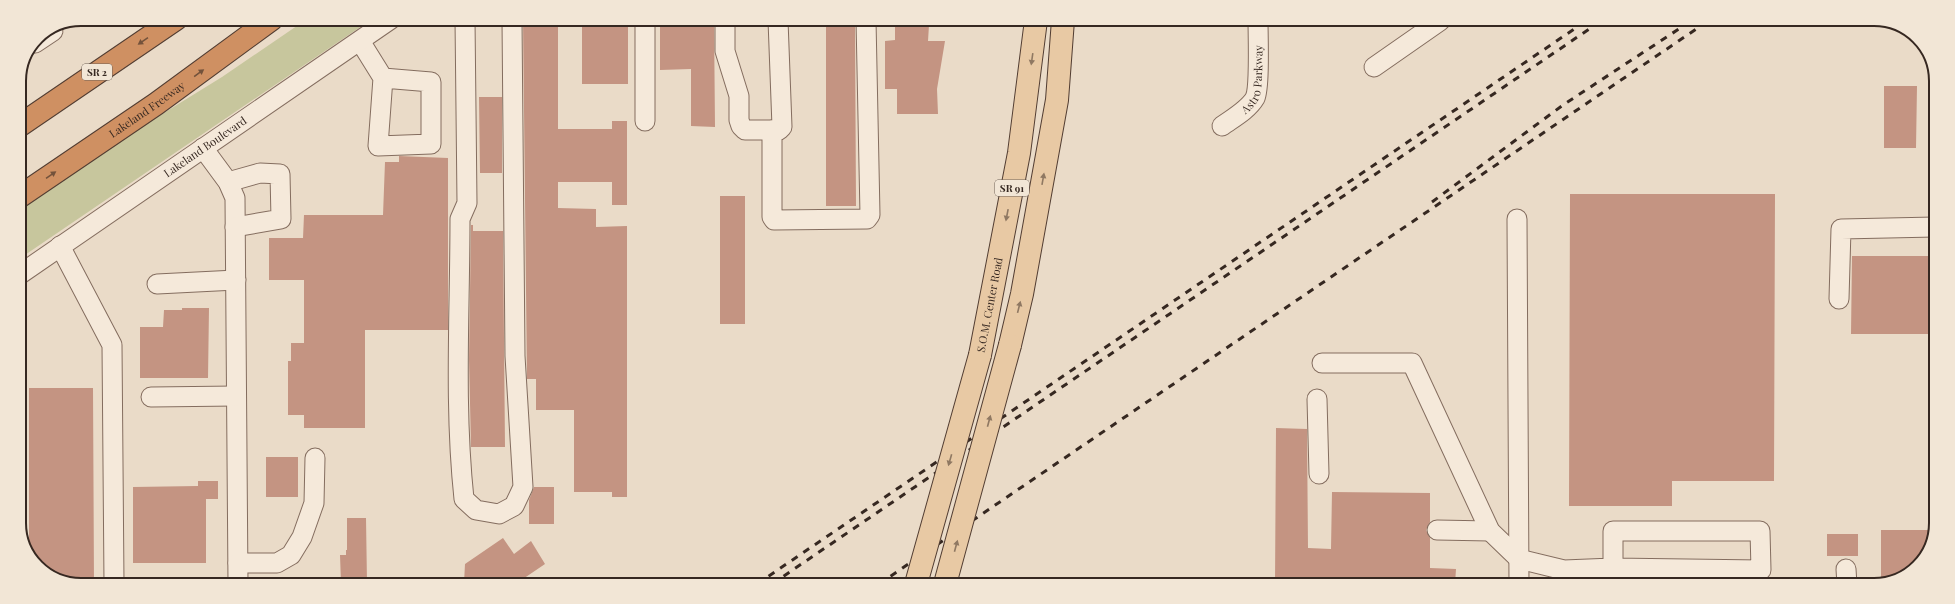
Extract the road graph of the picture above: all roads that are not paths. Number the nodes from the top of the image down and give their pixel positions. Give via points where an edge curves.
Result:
1 (166, 26) edge
2 (262, 26) edge
3 (381, 26) edge
4 (465, 26) edge
5 (512, 26) edge
6 (645, 26) edge
7 (725, 26) edge
8 (778, 26) edge
9 (866, 26) edge
10 (1035, 26) edge
11 (1063, 26) edge
12 (1258, 26) edge
13 (1433, 26) edge
14 (360, 41) junction
15 (1374, 67) dead end
16 (383, 78) dead end
17 (26, 121) edge
18 (646, 121) dead end
19 (1222, 126) dead end
20 (772, 130) junction
21 (203, 148) junction
22 (228, 182) junction
23 (26, 192) edge
24 (1517, 219) dead end
25 (235, 227) junction
26 (1929, 227) edge
27 (60, 246) junction
28 (26, 269) edge
29 (236, 280) junction
30 (157, 284) dead end
31 (1839, 299) dead end
32 (1322, 363) dead end
33 (236, 396) junction
34 (151, 397) dead end
35 (1317, 399) dead end
36 (315, 458) dead end
37 (1319, 474) dead end
38 (1437, 530) dead end
39 (1490, 531) junction
40 (1519, 559) junction
41 (238, 563) junction
42 (1614, 568) junction
43 (114, 578) edge
44 (238, 578) edge
45 (918, 578) edge
46 (947, 578) edge
47 (1519, 578) edge

1 -> 17 highway, SR 2
23 -> 2 highway, Lakeland Freeway via 156,104
3 - 14 street, Lakeland Boulevard
4 - 5 street via 467,203 460,219 458,432 464,499 476,510 500,514 514,506 523,487 515,356
6 - 18 street
7 - 20 street via 726,51 739,96 741,126 745,130
8 - 20 street via 782,126 779,130
9 - 20 street via 870,215 867,219 774,220
10 -> 45 main road, S.O.M. Center Road / SR 91, bridge via 1019,153 980,355
46 -> 11 main road, SR 91, bridge via 1022,294 1057,100
12 - 19 street, Astro Parkway via 1259,56 1255,97
13 - 15 street
14 - 16 street
14 - 21 street, Lakeland Boulevard
21 - 22 street
21 - 27 street, Lakeland Boulevard
22 - 25 street via 235,198
22 - 25 street via 260,173 280,174 281,219
24 - 40 street
25 - 29 street
26 - 31 street via 1840,229
27 - 28 street, Lakeland Boulevard
27 - 43 street via 112,345
29 - 30 street
29 - 33 street
32 - 39 street via 1412,363
33 - 34 street
33 - 41 street
35 - 37 street
36 - 41 street via 314,503 302,536 291,555 277,563
38 - 39 street
39 - 40 street
40 - 42 street via 1564,570
40 - 47 street
41 - 44 street
42 - 42 street via 1613,530 1760,530 1761,570

